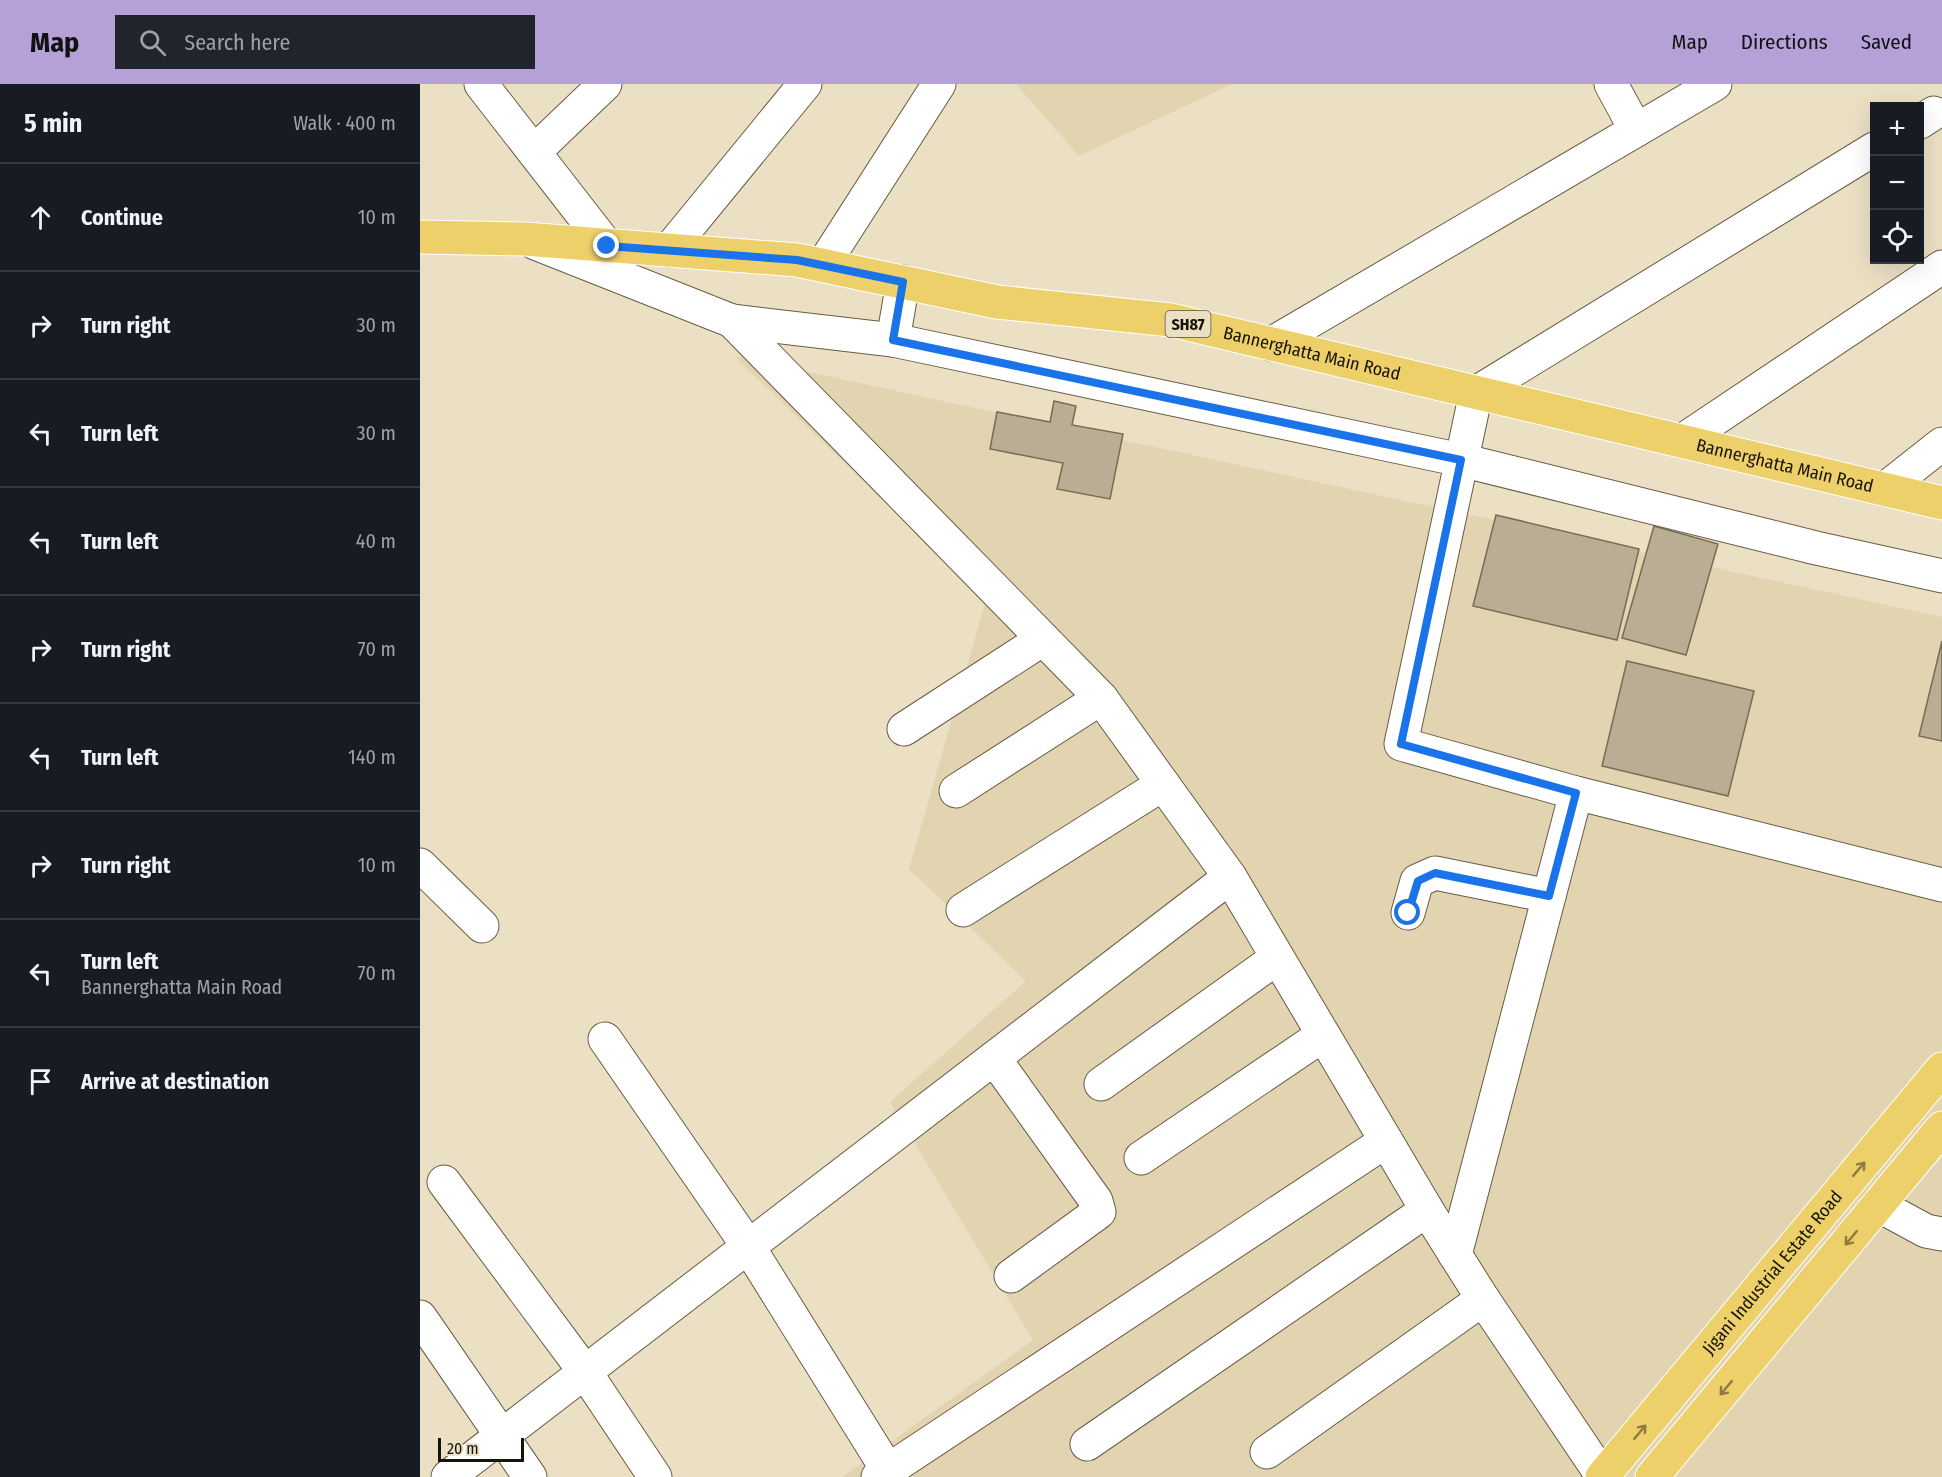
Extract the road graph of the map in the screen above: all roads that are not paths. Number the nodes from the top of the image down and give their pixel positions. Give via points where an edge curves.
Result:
1 (481, 84) edge
2 (605, 84) edge
3 (805, 84) edge
4 (939, 84) edge
5 (1611, 84) edge
6 (1715, 84) edge
7 (1636, 130) junction
8 (534, 152) junction
9 (1870, 152) edge
10 (420, 237) edge
11 (525, 239) junction
12 (607, 246) junction
13 (669, 250) junction
14 (823, 266) junction
15 (1942, 267) edge
16 (903, 282) junction
17 (732, 321) junction
18 (893, 340) junction
19 (1271, 344) junction
20 (1476, 393) junction
21 (1682, 441) junction
22 (1942, 444) edge
23 (1461, 460) junction
24 (1885, 489) junction
25 (1942, 503) edge
26 (1942, 576) edge
27 (1043, 639) junction
28 (1101, 698) junction
29 (904, 729) dead end
30 (1163, 784) junction
31 (956, 791) dead end
32 (1576, 793) junction
33 (420, 865) edge
34 (1230, 877) junction
35 (1942, 885) edge
36 (1549, 896) junction
37 (963, 910) dead end
38 (1408, 913) dead end
39 (482, 926) dead end
40 (1277, 958) junction
41 (1323, 1035) junction
42 (605, 1039) dead end
43 (994, 1058) junction
44 (1942, 1070) edge
45 (1101, 1084) dead end
46 (1942, 1128) edge
47 (1386, 1141) junction
48 (1141, 1158) dead end
49 (444, 1182) dead end
50 (1878, 1205) junction
51 (1427, 1210) junction
52 (1942, 1234) edge
53 (748, 1246) junction
54 (1455, 1255) junction
55 (1011, 1276) dead end
56 (1483, 1299) junction
57 (420, 1317) edge
58 (585, 1372) junction
59 (501, 1436) junction
60 (1087, 1444) dead end
61 (1267, 1452) dead end
62 (886, 1475) edge
63 (448, 1477) edge
64 (530, 1477) edge
65 (655, 1477) edge
66 (1602, 1477) edge
67 (1652, 1477) edge

1 - 8 street
2 - 8 street
3 - 13 street
4 - 14 street
5 - 7 street
6 - 7 street
7 - 19 street
8 - 12 street
9 - 20 street
10 - 11 main road, Bannerghatta Main Road / SH87
11 - 12 main road, Bannerghatta Main Road / SH87
11 - 17 street
12 - 13 main road, Bannerghatta Main Road / SH87
13 - 14 main road, Bannerghatta Main Road / SH87 via 797,260
14 - 16 main road, Bannerghatta Main Road / SH87
15 - 21 street
16 - 18 street
16 - 19 main road, Bannerghatta Main Road / SH87 via 997,302 1171,320
17 - 18 street
17 - 27 street
18 - 23 street
19 - 20 main road, Bannerghatta Main Road / SH87
20 - 21 main road, Bannerghatta Main Road / SH87
20 - 23 street
21 - 24 main road, Bannerghatta Main Road / SH87
22 - 24 street
23 - 26 street
23 - 32 street via 1401,744
24 - 25 main road, Bannerghatta Main Road / SH87
27 - 28 street
27 - 29 street
28 - 30 street
28 - 31 street
30 - 34 street
30 - 37 street
32 - 35 street
32 - 36 street
33 - 39 street
34 - 40 street
34 - 43 street
36 - 38 street via 1435,873 1418,881
36 - 54 street
40 - 41 street
40 - 45 street
41 - 47 street
41 - 48 street
42 - 53 street
43 - 53 street
43 - 55 street via 1096,1201 1099,1212
66 -> 44 main road, Jigani Industrial Estate Road
46 - 50 main road, Jigani Industrial Estate Road
47 - 51 street
47 - 62 street
49 - 58 street
50 - 52 street via 1926,1231
50 -> 67 main road, Jigani Industrial Estate Road
51 - 54 street
51 - 60 street
53 - 58 street
53 - 62 street
54 - 56 street
56 - 61 street
56 - 66 street
57 - 59 street
58 - 59 street
58 - 65 street
59 - 63 street
59 - 64 street

